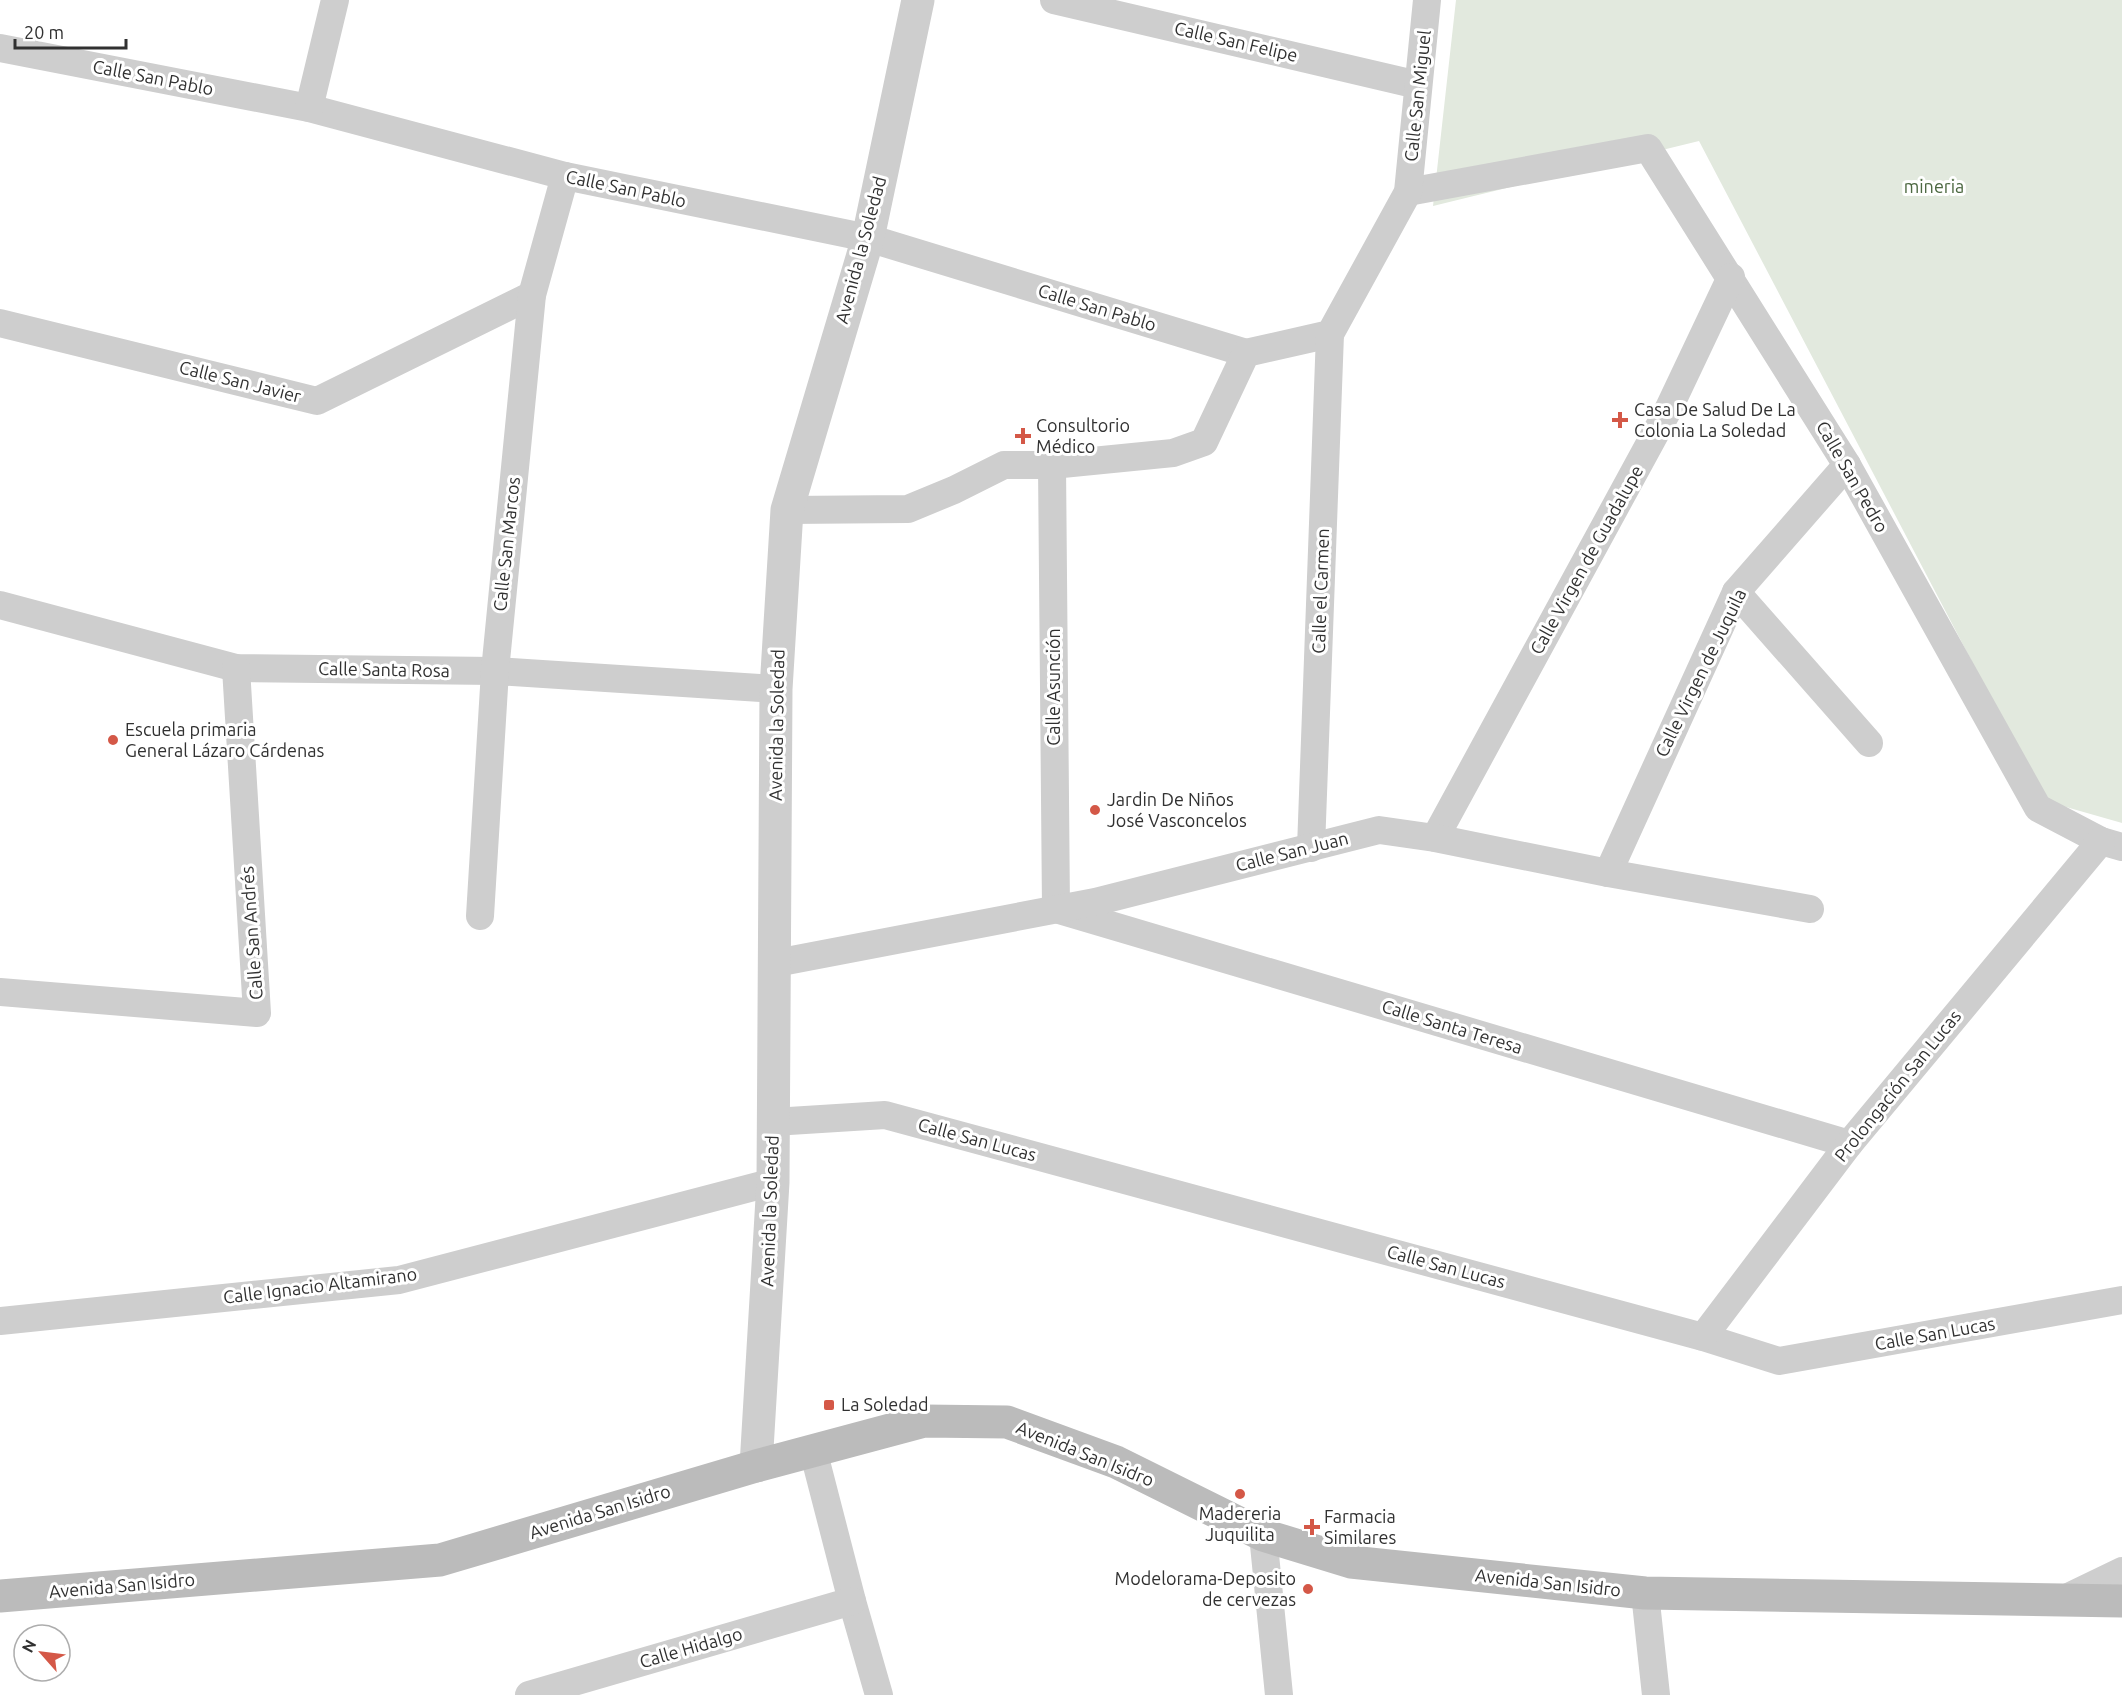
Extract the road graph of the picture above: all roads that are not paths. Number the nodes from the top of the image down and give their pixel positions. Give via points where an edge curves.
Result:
1 (335, 0) edge
2 (918, 0) edge
3 (1054, 0) edge
4 (1427, 0) edge
5 (0, 48) edge
6 (1419, 85) junction
7 (309, 108) junction
8 (565, 177) junction
9 (1408, 192) junction
10 (868, 238) junction
11 (1731, 278) junction
12 (532, 295) junction
13 (0, 323) edge
14 (1330, 334) junction
15 (1246, 353) junction
16 (1052, 465) junction
17 (1847, 465) junction
18 (787, 510) junction
19 (1736, 592) junction
20 (0, 605) edge
21 (236, 668) junction
22 (495, 671) junction
23 (776, 689) junction
24 (1869, 744) dead end
25 (1435, 838) junction
26 (2111, 844) edge
27 (1311, 848) junction
28 (1608, 873) junction
29 (1056, 909) junction
30 (1810, 909) dead end
31 (480, 916) dead end
32 (776, 963) junction
33 (0, 992) edge
34 (773, 1122) junction
35 (1849, 1144) junction
36 (773, 1182) junction
37 (2122, 1300) edge
38 (0, 1321) edge
39 (1703, 1337) junction
40 (813, 1450) junction
41 (756, 1466) junction
42 (1263, 1535) junction
43 (2122, 1571) edge
44 (1645, 1593) junction
45 (0, 1596) edge
46 (2066, 1598) junction
47 (852, 1601) junction
48 (2122, 1601) edge
49 (528, 1695) edge
50 (879, 1695) edge
51 (1279, 1695) edge
52 (1656, 1695) edge

1 - 7 street
2 - 10 street, Avenida la Soledad
3 - 6 street, Calle San Felipe
4 - 6 street, Calle San Miguel
5 - 7 street, Calle San Pablo
6 - 9 street, Calle San Miguel
7 - 8 street, Calle San Pablo
8 - 10 street, Calle San Pablo
8 - 12 street, Calle San Marcos
9 - 11 street, Calle San Pedro via 1648,148
9 - 14 street
10 - 15 street, Calle San Pablo
10 - 18 street, Avenida la Soledad
11 - 17 street, Calle San Pedro
11 - 25 street, Calle Virgen de Guadalupe via 1668,410
12 - 13 street, Calle San Javier via 317,401
12 - 22 street, Calle San Marcos
14 - 15 street
14 - 27 street, Calle el Carmen
15 - 16 street via 1204,442 1173,453
16 - 18 street via 1004,465 908,509
16 - 29 street, Calle Asunción
17 - 19 street, Calle Virgen de Juquila
17 - 26 street, Calle San Pedro via 2038,808
18 - 23 street, Avenida la Soledad
19 - 24 street
19 - 28 street, Calle Virgen de Juquila
20 - 21 street, Calle Santa Rosa
21 - 22 street, Calle Santa Rosa
21 - 33 street, Calle San Andrés via 257,1013
22 - 23 street, Calle Santa Rosa
22 - 31 street, Calle San Marcos
23 - 32 street, Avenida la Soledad
25 - 27 street, Calle San Juan via 1379,830
25 - 28 street, Calle San Juan
26 - 35 street, Prolongación San Lucas
27 - 29 street, Calle San Juan
28 - 30 street, Calle San Juan
29 - 32 street, Calle San Juan
29 - 35 street, Calle Santa Teresa
32 - 34 street, Avenida la Soledad
34 - 36 street, Avenida la Soledad
34 - 39 street, Calle San Lucas via 885,1115
35 - 39 street, Prolongación San Lucas
36 - 38 street, Calle Ignacio Altamirano via 399,1280
36 - 41 street, Avenida la Soledad
37 - 39 street, Calle San Lucas via 1779,1361
40 - 41 main road, Avenida San Isidro
40 - 42 main road, Avenida San Isidro via 924,1421 1007,1422 1116,1462
40 - 47 street
41 - 45 main road, Avenida San Isidro via 440,1560
42 - 44 main road, Avenida San Isidro via 1351,1562
42 - 51 street
43 - 46 street
44 - 46 main road, Avenida San Isidro
44 - 52 street
46 - 48 main road, Avenida San Isidro
47 - 49 street, Calle Hidalgo
47 - 50 street

